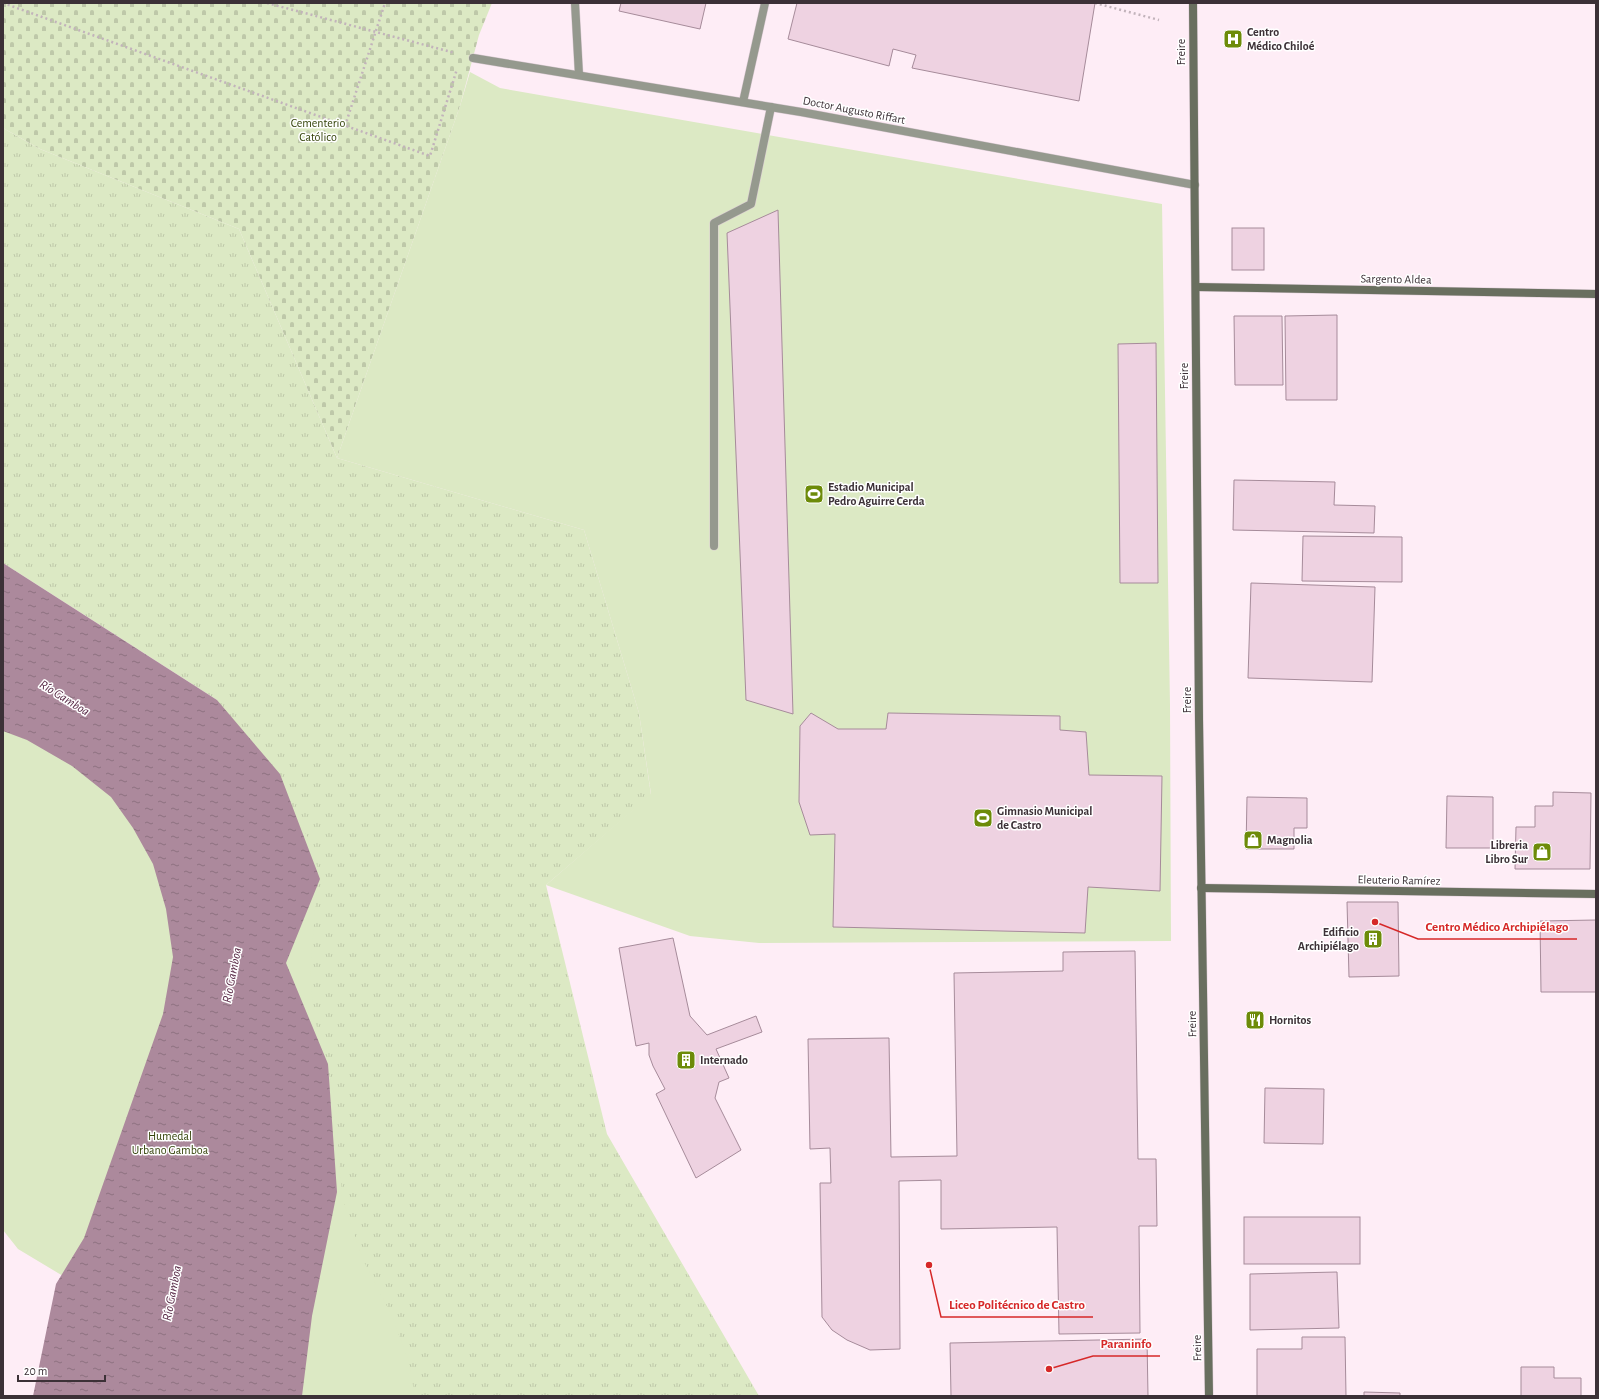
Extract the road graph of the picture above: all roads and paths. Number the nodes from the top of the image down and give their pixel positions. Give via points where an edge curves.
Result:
1 (267, 3) edge
2 (385, 3) edge
3 (575, 3) edge
4 (765, 3) edge
5 (1095, 3) edge
6 (1193, 3) edge
7 (3, 4) edge
8 (1159, 20) dead end
9 (375, 32) junction
10 (462, 55) junction
11 (473, 58) joint
12 (579, 75) junction
13 (743, 102) junction
14 (771, 107) junction
15 (345, 126) junction
16 (1195, 185) junction
17 (1196, 287) junction
18 (1596, 294) edge
19 (714, 546) dead end
20 (1201, 888) junction
21 (1596, 894) edge
22 (1209, 1396) edge

1 - 9 path
2 - 9 path
3 - 12 street
4 - 13 street
5 - 8 path
6 - 16 main road, Freire
7 - 15 path
9 - 10 path
9 - 15 path
10 - 11 path
10 - 15 path via 430,156
11 - 12 street, Doctor Augusto Riffart
12 - 13 street, Doctor Augusto Riffart
13 - 14 street, Doctor Augusto Riffart
14 - 16 street, Doctor Augusto Riffart
14 - 19 street via 751,204 714,223
16 - 17 main road, Freire
17 - 18 main road, Sargento Aldea
17 - 20 main road, Freire
20 - 21 main road, Eleuterio Ramírez
20 - 22 main road, Freire

